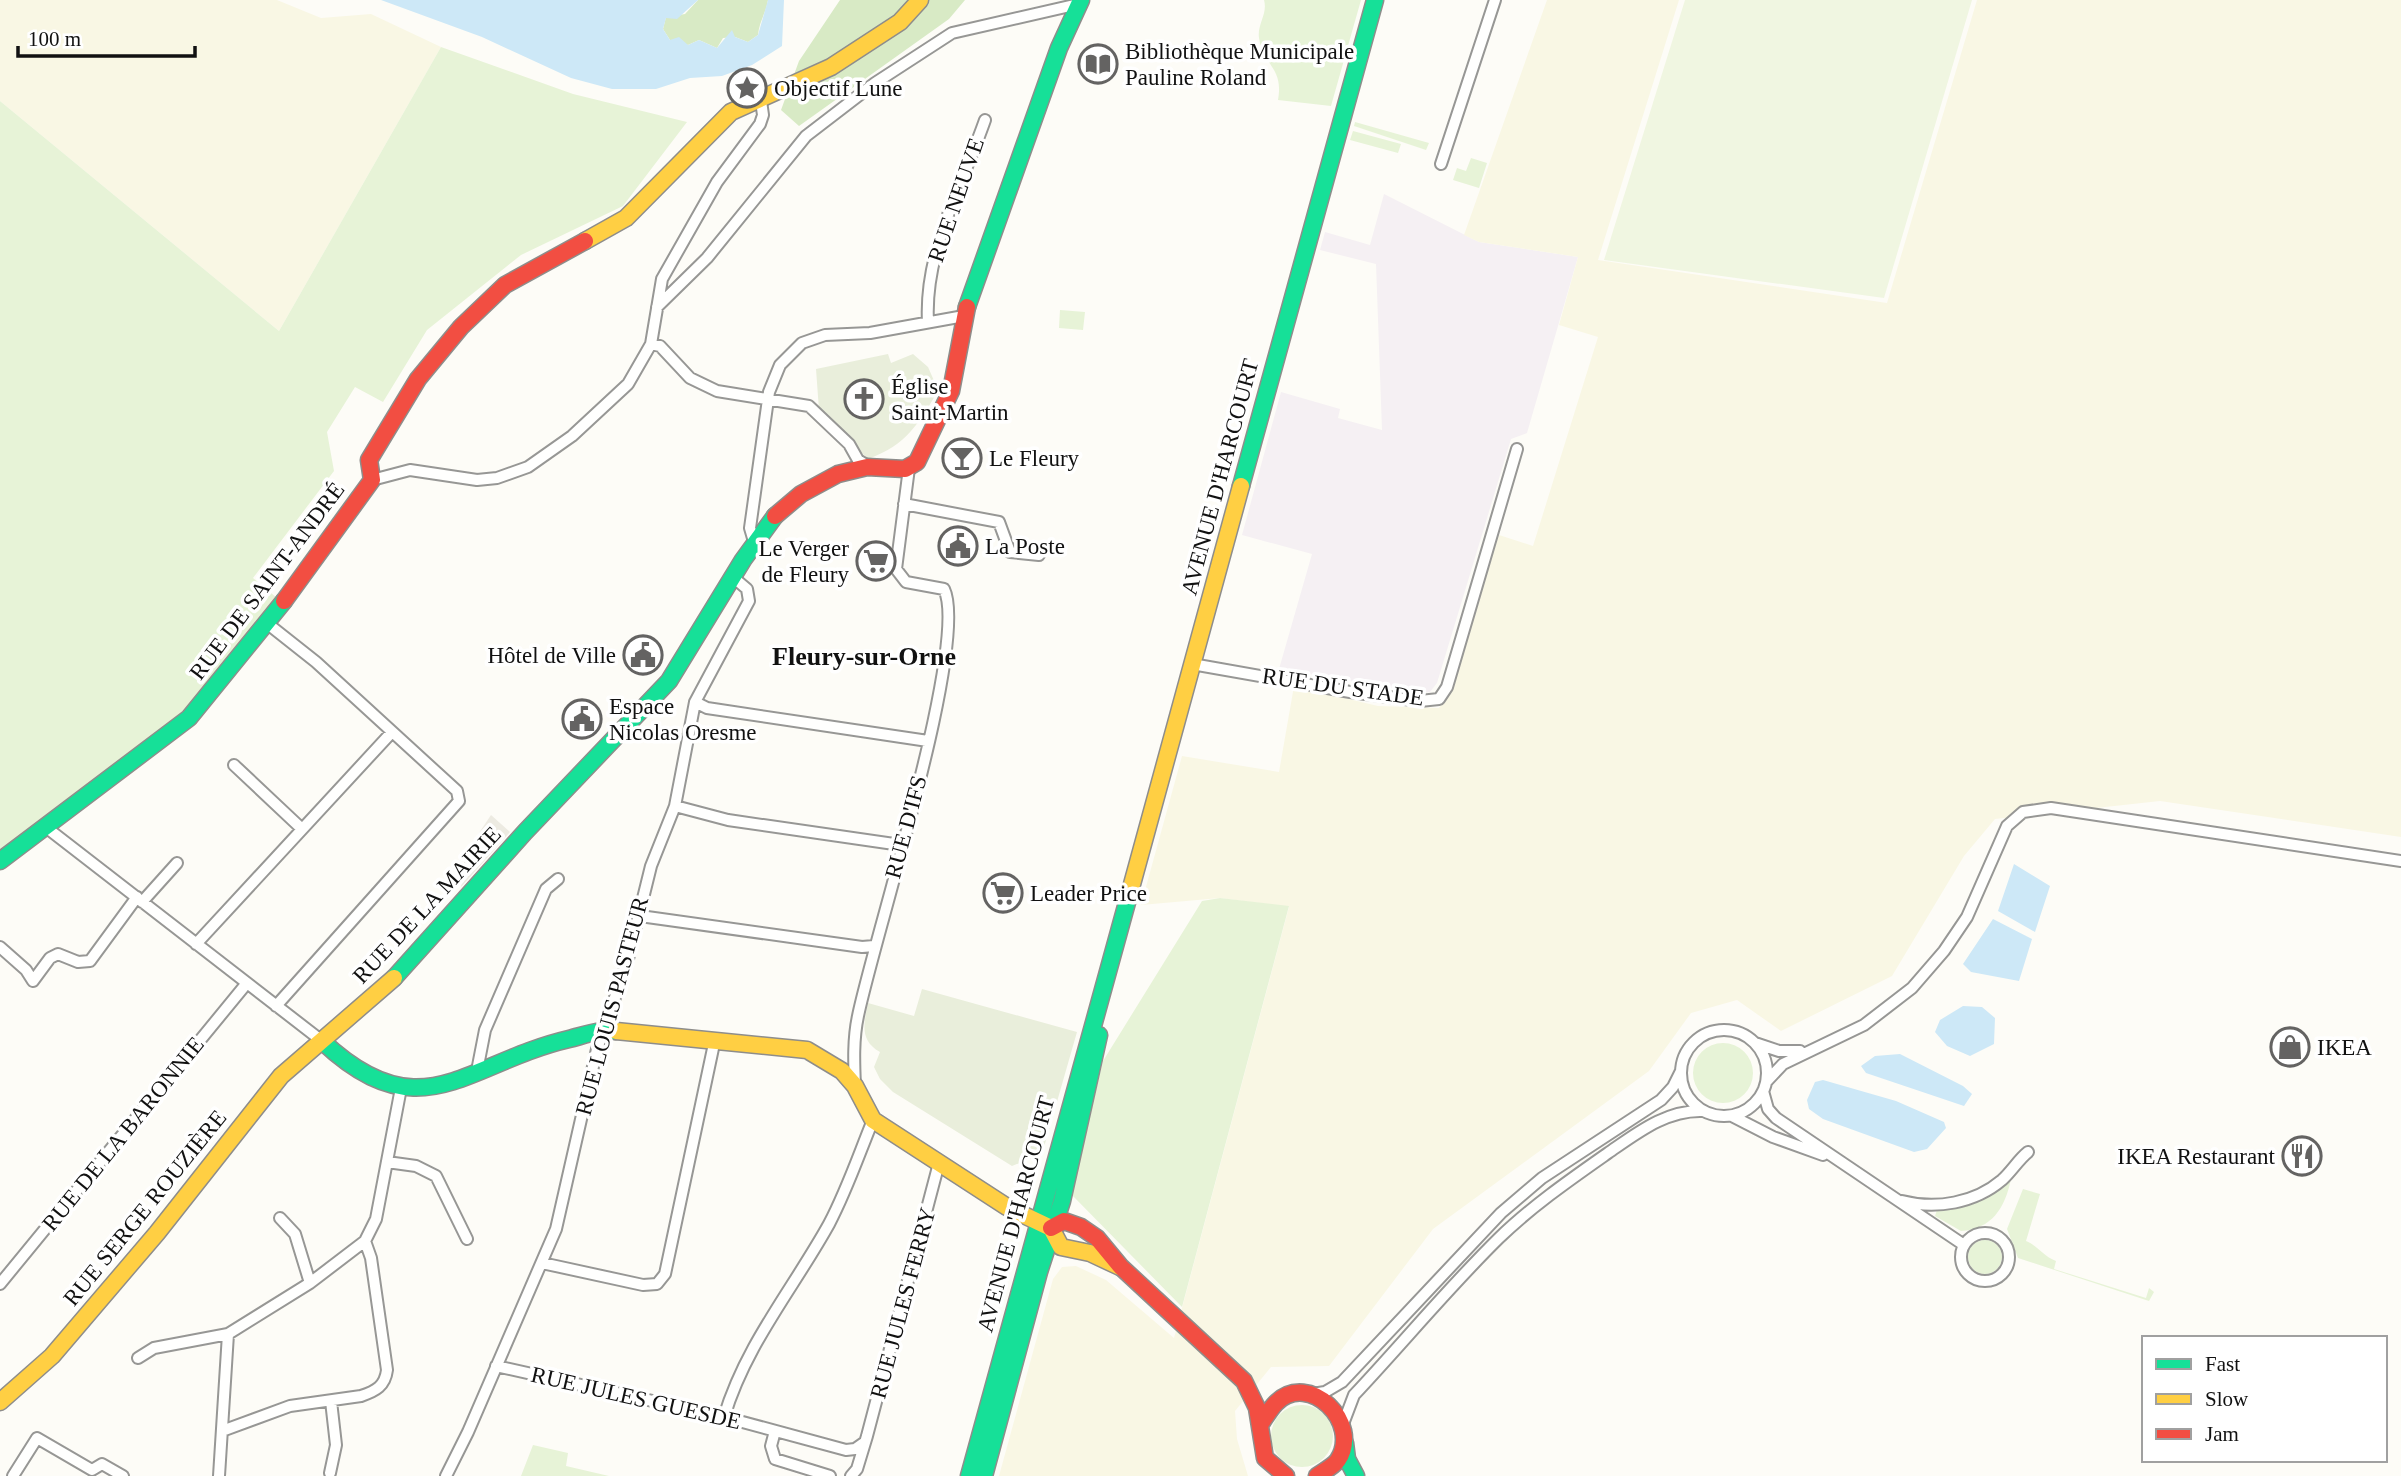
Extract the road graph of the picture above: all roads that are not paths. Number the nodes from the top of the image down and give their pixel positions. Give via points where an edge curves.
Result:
1 (920, 0) edge
2 (1375, 0) edge
3 (1495, 0) edge
4 (1080, 2) edge
5 (761, 101) junction
6 (985, 120) dead end
7 (1441, 164) dead end
8 (657, 307) junction
9 (964, 316) junction
10 (928, 323) junction
11 (651, 344) junction
12 (768, 399) junction
13 (1517, 449) dead end
14 (868, 466) junction
15 (909, 468) junction
16 (372, 480) junction
17 (904, 504) junction
18 (754, 545) junction
19 (1040, 555) dead end
20 (734, 578) junction
21 (268, 624) junction
22 (1192, 664) junction
23 (695, 702) junction
24 (392, 732) junction
25 (928, 741) junction
26 (234, 765) dead end
27 (675, 806) junction
28 (47, 828) junction
29 (302, 829) junction
30 (901, 845) junction
31 (0, 861) edge
32 (2401, 861) edge
33 (177, 863) dead end
34 (558, 879) dead end
35 (139, 900) junction
36 (640, 916) junction
37 (196, 944) junction
38 (874, 946) junction
39 (0, 947) edge
40 (247, 983) junction
41 (276, 1006) junction
42 (606, 1030) junction
43 (715, 1039) junction
44 (322, 1041) junction
45 (1754, 1043) junction
46 (1810, 1049) junction
47 (477, 1071) junction
48 (1681, 1071) junction
49 (855, 1086) junction
50 (1765, 1086) junction
51 (401, 1088) junction
52 (1704, 1111) junction
53 (1730, 1116) junction
54 (873, 1119) junction
55 (2028, 1152) dead end
56 (1835, 1159) junction
57 (387, 1162) junction
58 (939, 1163) junction
59 (1892, 1197) junction
60 (280, 1218) dead end
61 (1045, 1226) junction
62 (467, 1239) dead end
63 (365, 1241) junction
64 (1964, 1245) junction
65 (541, 1263) junction
66 (1121, 1267) junction
67 (310, 1283) junction
68 (0, 1284) edge
69 (228, 1334) junction
70 (138, 1359) dead end
71 (496, 1366) junction
72 (1244, 1381) junction
73 (1311, 1394) junction
74 (1284, 1397) junction
75 (331, 1401) junction
76 (0, 1402) edge
77 (724, 1417) junction
78 (1260, 1425) junction
79 (775, 1431) junction
80 (222, 1432) junction
81 (1344, 1432) junction
82 (864, 1442) junction
83 (1271, 1471) edge
84 (330, 1472) dead end
85 (92, 1473) edge
86 (1325, 1475) edge
87 (13, 1476) edge
88 (123, 1476) edge
89 (219, 1476) edge
90 (446, 1476) edge
91 (830, 1476) edge
92 (851, 1476) edge
93 (969, 1476) edge
94 (984, 1476) edge
95 (1286, 1476) edge
96 (1356, 1476) edge

1 - 5 street, RUE DE SAINT-ANDRÉ via 900,22 831,67
2 - 22 street, AVENUE D'HARCOURT
3 - 7 street
4 - 8 street via 952,33 875,83 806,136 707,258
4 - 9 street via 1051,69
5 - 8 street via 760,124 717,182 662,279
5 - 16 street, RUE DE SAINT-ANDRÉ via 731,112 717,124 626,218 505,285 483,304 418,379 369,460
6 - 10 street, RUE NEUVE via 934,252
8 - 11 street
9 - 10 street
9 - 15 street via 951,390 918,462
10 - 12 street via 802,342 780,365
11 - 12 street via 660,346 690,378 717,390
11 - 16 street via 628,384 572,436 528,467 487,480 410,470
12 - 14 street via 809,406
12 - 18 street via 750,528
13 - 22 street, RUE DU STADE via 1447,687 1439,699 1350,692
14 - 15 street
14 - 18 street via 827,480 792,500
15 - 17 street, RUE D'IFS
16 - 21 street, RUE DE SAINT-ANDRÉ
17 - 19 street via 999,522 1010,552
17 - 25 street, RUE D'IFS via 896,569 906,582 943,589 949,600 946,645
18 - 20 street
20 - 23 street, RUE LOUIS PASTEUR via 747,589 749,599
20 - 44 street, RUE DE LA MAIRIE via 679,668 422,950 377,996
21 - 24 street
21 - 28 street, RUE DE SAINT-ANDRÉ via 189,718
22 - 61 street, AVENUE D'HARCOURT via 1110,966 1065,1188
23 - 25 street via 707,708
23 - 27 street, RUE LOUIS PASTEUR
24 - 29 street
24 - 41 street via 457,792 458,806
25 - 30 street, RUE D'IFS
26 - 29 street
27 - 30 street via 728,820
27 - 36 street, RUE LOUIS PASTEUR via 651,866
28 - 31 street, RUE DE SAINT-ANDRÉ
28 - 35 street
29 - 37 street
30 - 38 street, RUE D'IFS
32 - 46 street via 2051,808 2019,814 2002,835 1974,906 1922,978 1881,1014
33 - 35 street
34 - 47 street via 546,889 485,1030
35 - 37 street
35 - 39 street via 90,961 78,962 58,954 33,981
36 - 38 street
36 - 42 street, RUE LOUIS PASTEUR
37 - 40 street
38 - 49 street, RUE D'IFS via 857,1019
40 - 41 street
40 - 68 street, RUE DE LA BARONNIE
41 - 44 street
42 - 43 street
42 - 47 street via 551,1043
42 - 65 street, RUE LOUIS PASTEUR via 597,1049 556,1229
43 - 49 street via 812,1051 839,1068
43 - 65 street via 665,1274 657,1284 643,1285
44 - 51 street via 340,1057
44 - 76 street, RUE SERGE ROUZIÈRE via 281,1076 158,1233 52,1356
45 - 46 street via 1785,1052
45 - 48 street via 1732,1031 1709,1033 1692,1045
45 - 50 street via 1764,1057
46 - 50 street via 1783,1064
47 - 51 street via 432,1089
48 - 52 street via 1685,1091
48 - 73 street via 1661,1100 1542,1178 1501,1213 1342,1382
49 - 54 street
50 - 53 street via 1753,1104
50 - 56 street via 1768,1110
51 - 57 street
52 - 53 street
52 - 81 street via 1681,1111 1658,1121 1528,1213 1354,1395
53 - 56 street
54 - 58 street
54 - 77 street via 838,1205 757,1336
55 - 59 street via 1999,1182 1966,1199 1926,1205
56 - 59 street
57 - 62 street via 416,1166 436,1176
57 - 63 street via 376,1219
58 - 61 street
58 - 82 street, RUE JULES FERRY
59 - 64 street
60 - 67 street via 295,1234
61 - 66 street via 1061,1247
61 - 66 street via 1074,1223 1107,1248
61 - 93 street, AVENUE D'HARCOURT
61 - 94 street, AVENUE D'HARCOURT via 1018,1356
63 - 67 street
63 - 75 street via 372,1258 386,1377 373,1392
64 - 64 street via 1962,1264 1974,1279 1989,1281 2005,1271 2009,1254 2000,1238 1978,1234
65 - 71 street, RUE LOUIS PASTEUR
66 - 72 street
67 - 69 street
69 - 70 street via 154,1348
69 - 80 street
71 - 77 street, RUE JULES GUESDE
71 - 90 street, RUE LOUIS PASTEUR
72 - 74 street
72 - 78 street via 1256,1399
73 - 74 street
73 - 81 street via 1331,1404
74 - 78 street via 1273,1404
75 - 80 street via 290,1406
75 - 84 street via 336,1445
77 - 79 street, RUE JULES GUESDE
78 - 83 street via 1259,1444
79 - 82 street, RUE JULES GUESDE via 846,1450
79 - 91 street via 771,1446 775,1459
80 - 89 street
81 - 86 street via 1339,1458
81 - 96 street via 1346,1459
82 - 92 street
83 - 95 street
85 - 87 street via 37,1437
85 - 88 street via 102,1464

